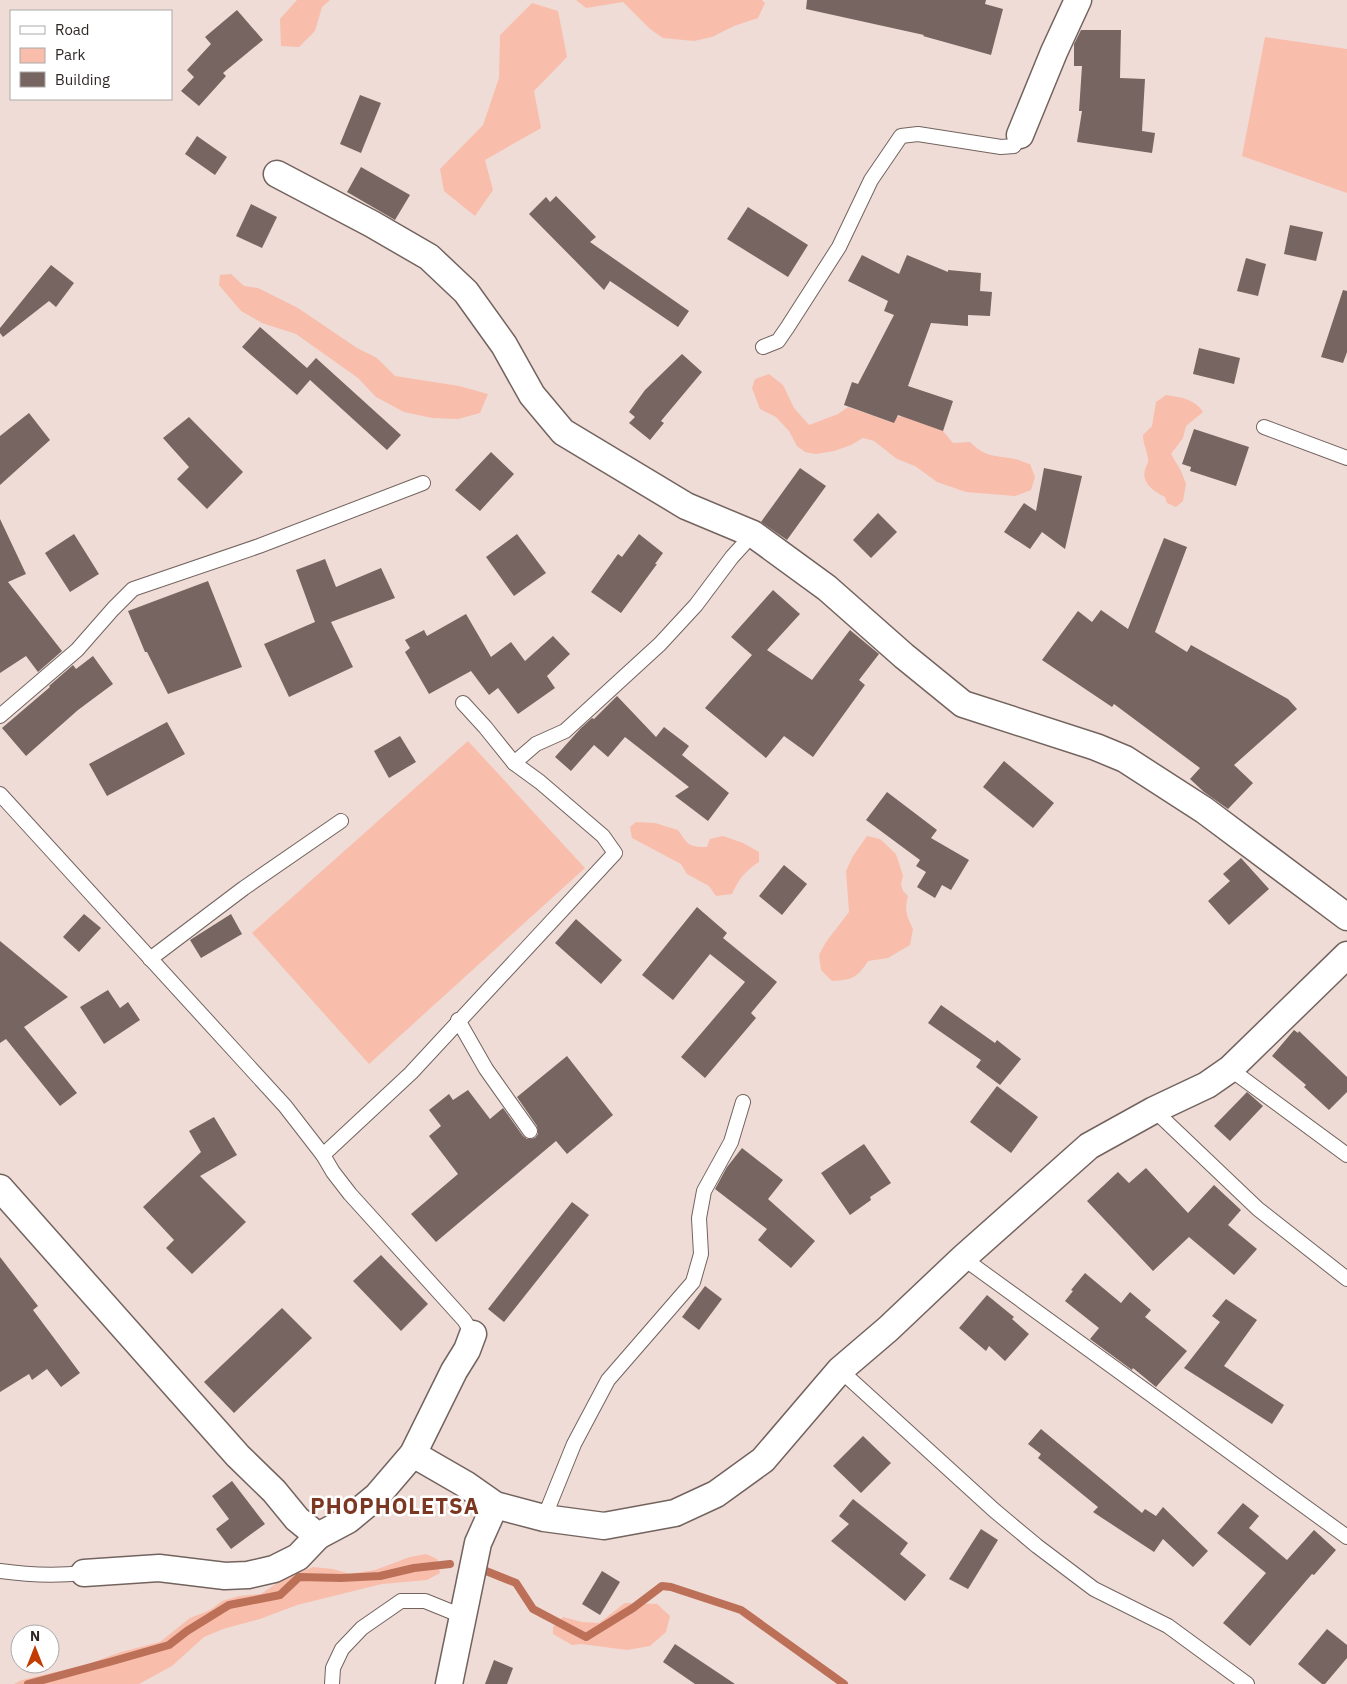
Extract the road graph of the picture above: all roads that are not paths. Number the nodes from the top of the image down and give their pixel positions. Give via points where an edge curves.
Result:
1 (1078, 0) edge
2 (1020, 135) joint
3 (277, 174) dead end
4 (763, 347) dead end
5 (1264, 427) dead end
6 (1347, 458) edge
7 (424, 483) dead end
8 (753, 534) junction
9 (462, 703) dead end
10 (0, 716) edge
11 (514, 763) junction
12 (0, 794) edge
13 (341, 820) dead end
14 (1347, 917) edge
15 (1347, 955) edge
16 (150, 959) junction
17 (458, 1020) junction
18 (1230, 1069) junction
19 (743, 1102) dead end
20 (1154, 1110) junction
21 (530, 1131) dead end
22 (323, 1155) junction
23 (1347, 1155) edge
24 (0, 1188) edge
25 (963, 1258) junction
26 (1347, 1279) edge
27 (473, 1334) joint
28 (840, 1370) junction
29 (413, 1454) junction
30 (495, 1505) junction
31 (544, 1518) junction
32 (318, 1536) junction
33 (1347, 1537) edge
34 (0, 1571) edge
35 (84, 1573) joint
36 (462, 1616) junction
37 (332, 1684) edge
38 (449, 1684) edge
39 (1247, 1684) edge

1 - 2 street
2 - 4 lane via 1014,146 1001,147 918,134 901,136 871,180 839,246 787,328 778,340
3 - 8 street via 428,257 466,292 504,345 532,395 563,432 686,506
5 - 6 lane
7 - 10 lane via 259,546 134,589 77,650
8 - 11 lane via 660,644 565,731 536,744
8 - 14 street via 827,588 962,704 1125,759 1204,810
9 - 11 lane
11 - 17 lane via 602,836 614,853
12 - 16 lane
13 - 16 lane
15 - 18 street
16 - 22 lane via 285,1106
17 - 21 lane via 486,1069
17 - 22 lane via 411,1073
18 - 20 street via 1206,1085
18 - 23 lane
19 - 31 lane via 730,1142 704,1191 699,1218 701,1254 693,1282 608,1380 574,1444
20 - 25 street via 1089,1146
20 - 26 lane via 1258,1209
22 - 27 lane via 350,1194
24 - 32 street via 238,1456 297,1519
25 - 28 street
25 - 33 lane
27 - 29 street
28 - 31 street via 763,1460 716,1494 675,1513 604,1526
28 - 39 lane via 1037,1546 1094,1589 1168,1626
29 - 30 street
29 - 32 street via 377,1496 348,1520
30 - 31 street
30 - 36 street via 478,1543
32 - 35 street via 298,1557 274,1569 248,1574 225,1576 159,1568
34 - 35 lane via 61,1575
36 - 37 lane via 425,1601 402,1601 362,1628 342,1649 333,1668
36 - 38 street

